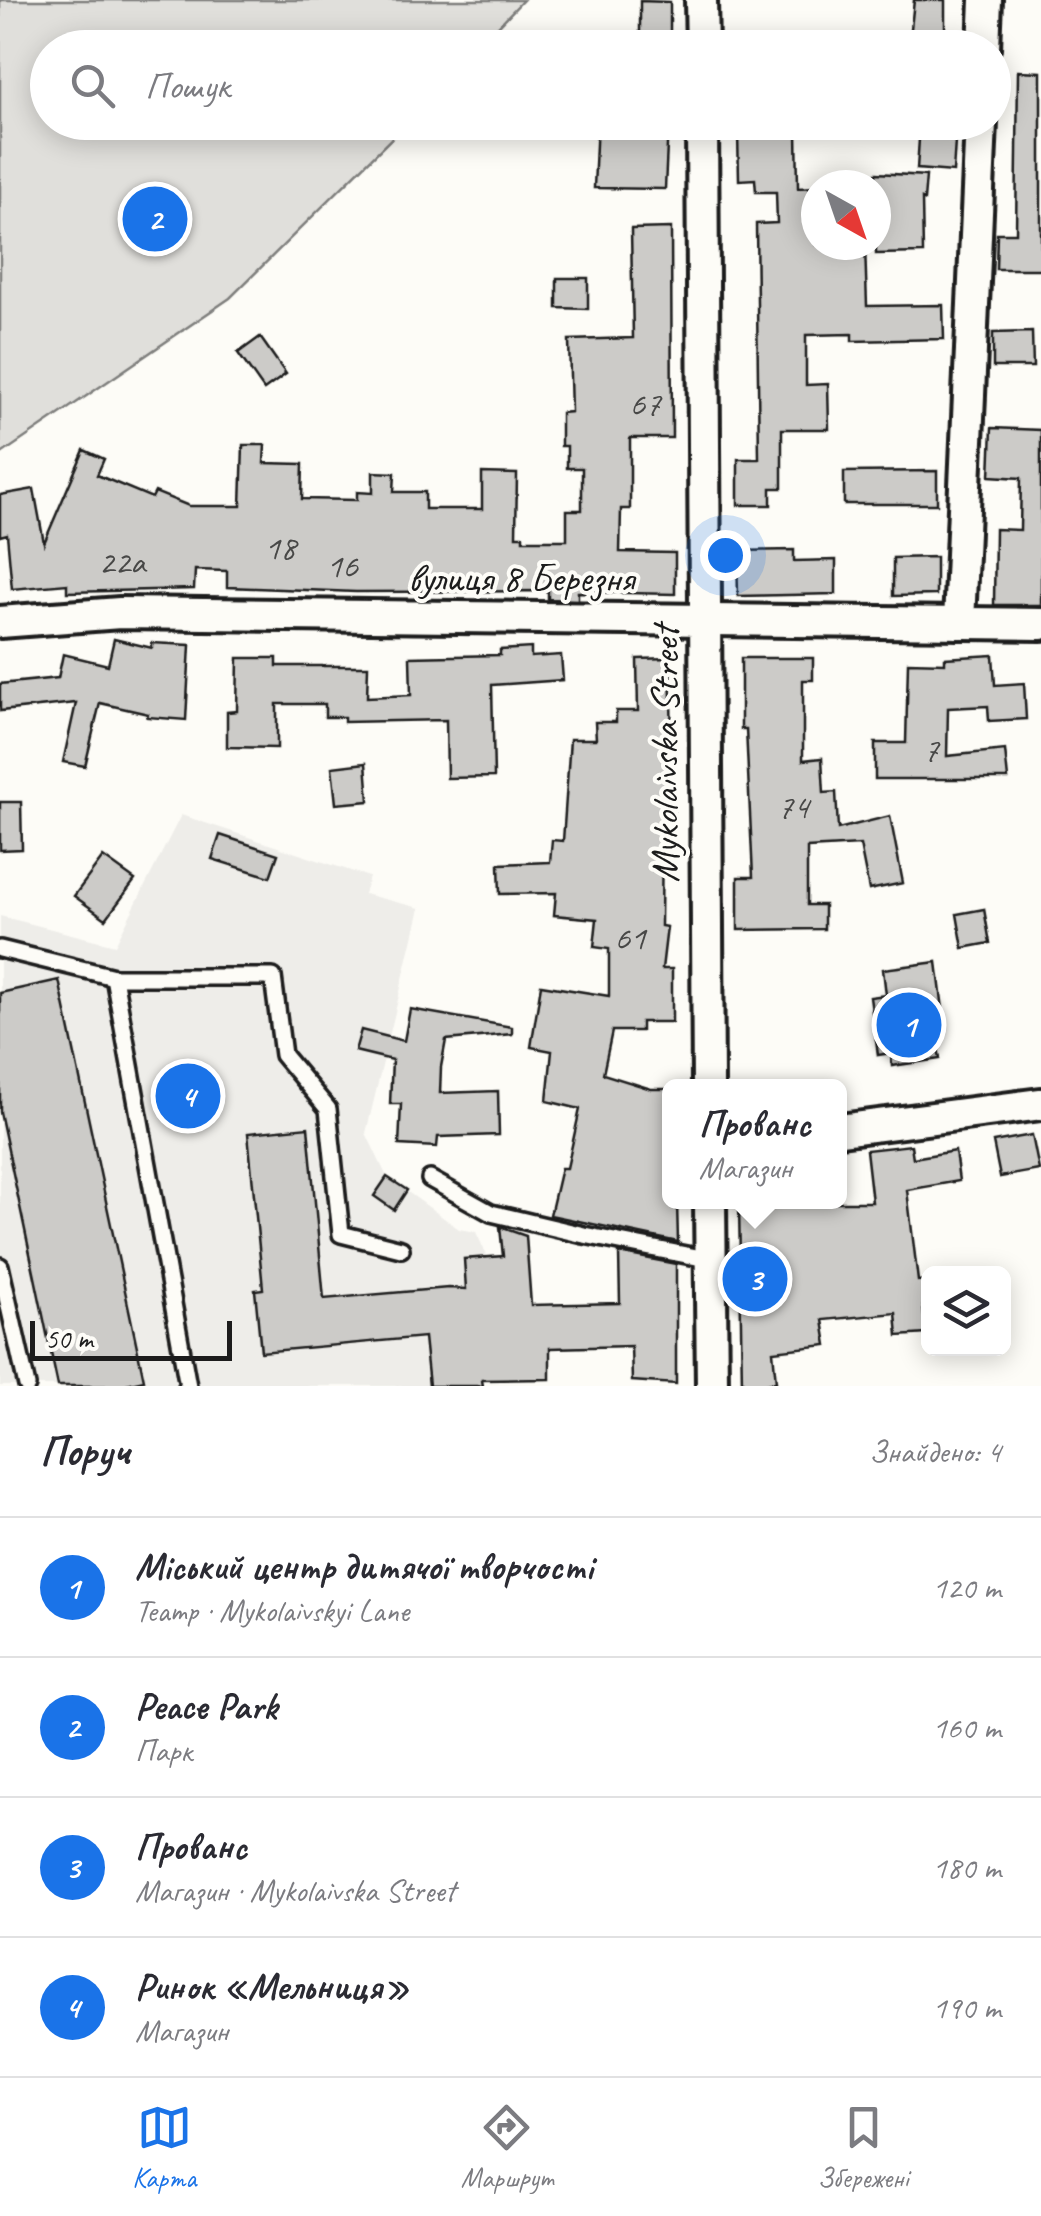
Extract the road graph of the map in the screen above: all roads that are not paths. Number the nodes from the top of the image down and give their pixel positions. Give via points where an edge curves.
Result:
1 (701, 0) edge
2 (986, 0) edge
3 (702, 30) edge
4 (985, 30) edge
5 (702, 140) edge
6 (980, 140) edge
7 (706, 619) junction
8 (0, 622) edge
9 (958, 623) junction
10 (1041, 624) edge
11 (0, 949) edge
12 (114, 978) junction
13 (708, 1079) edge
14 (1041, 1104) edge
15 (847, 1129) edge
16 (430, 1179) dead end
17 (710, 1209) edge
18 (401, 1249) dead end
19 (712, 1260) junction
20 (0, 1266) edge
21 (27, 1386) edge
22 (188, 1386) edge
23 (712, 1386) edge

1 - 3 street
2 - 4 street
5 - 7 street, Mykolaivska Street
6 - 9 street
7 - 8 street, вулиця 8 Березня via 120,613
7 - 9 street, вулиця 8 Березня
7 - 13 street, Mykolaivska Street
9 - 10 street, вулиця 8 Березня
11 - 12 lane
12 - 18 lane via 273,977 283,1055 328,1109 341,1234
12 - 22 lane
14 - 15 street
16 - 19 lane via 491,1213
17 - 19 street
19 - 23 street
20 - 21 lane

